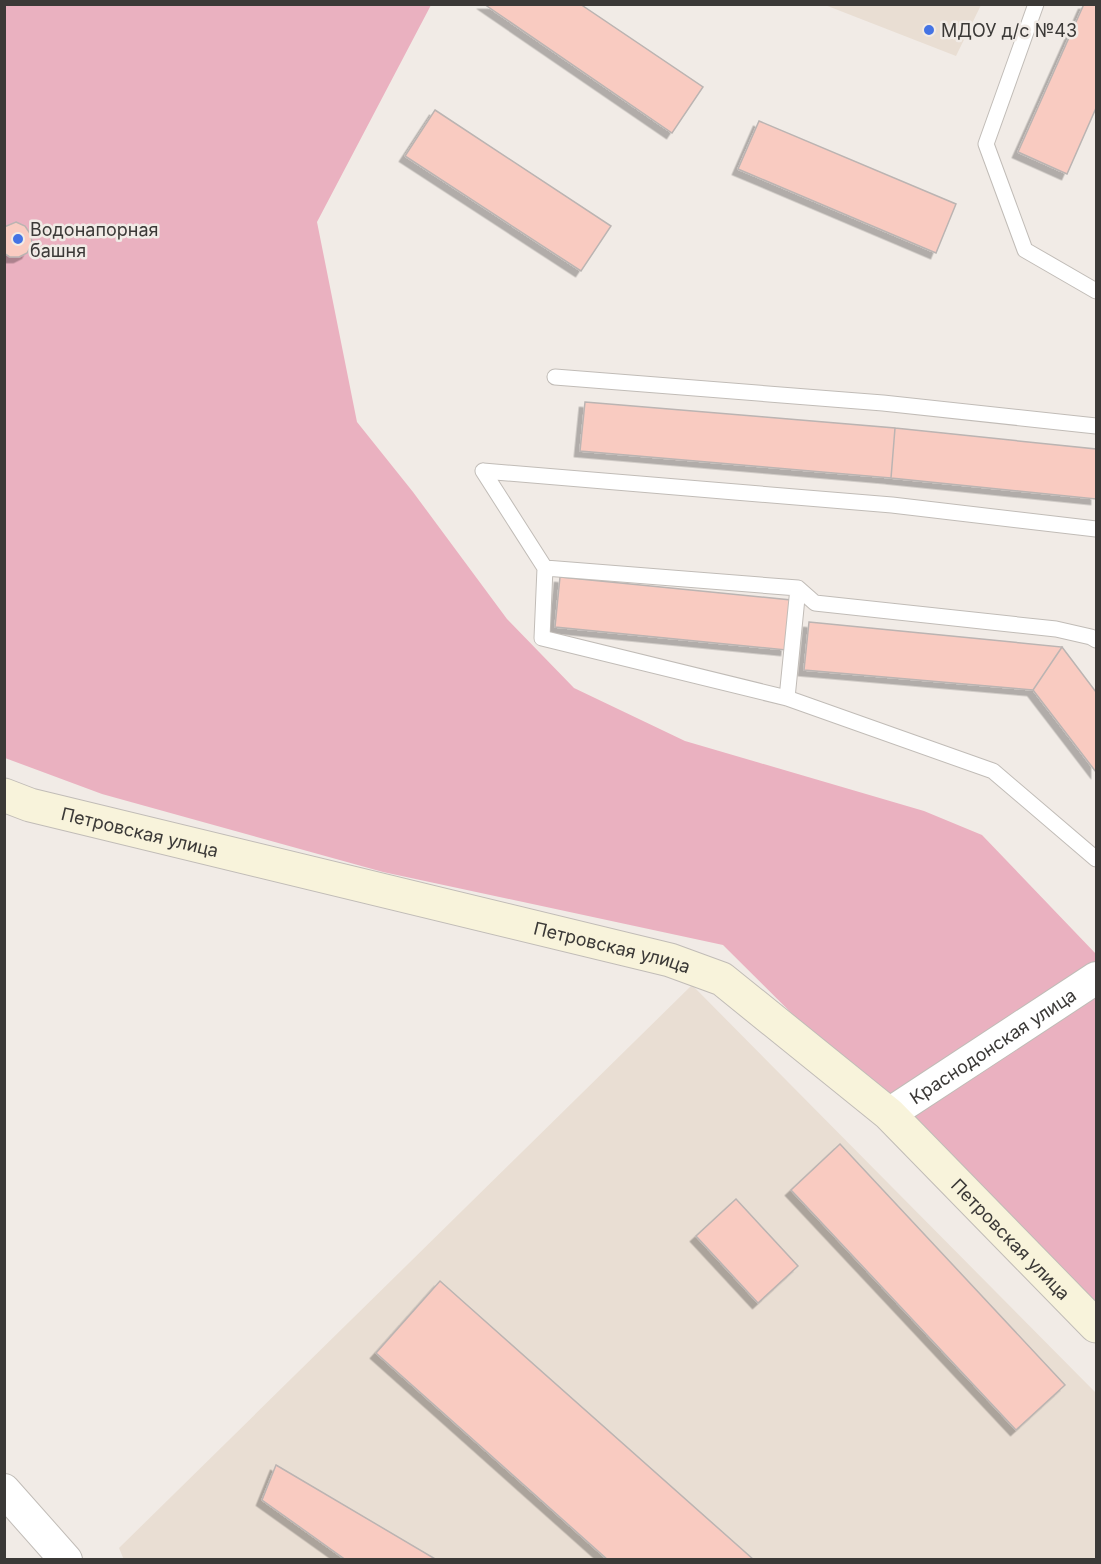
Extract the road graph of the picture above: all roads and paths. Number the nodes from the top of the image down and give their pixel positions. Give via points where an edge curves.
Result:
1 (1036, 4) edge
2 (1096, 291) edge
3 (555, 377) dead end
4 (1096, 426) edge
5 (1096, 528) edge
6 (545, 568) junction
7 (798, 588) junction
8 (1096, 640) edge
9 (787, 698) junction
10 (4, 795) edge
11 (1096, 859) edge
12 (1096, 978) edge
13 (889, 1114) junction
14 (1096, 1326) edge
15 (4, 1490) edge
16 (66, 1560) edge

1 - 2 lane via 986,144 1025,250
3 - 4 lane via 906,405
5 - 6 lane via 892,505 483,471
6 - 7 lane
6 - 9 lane via 542,638
7 - 8 lane via 815,603 1056,629
7 - 9 lane
9 - 11 lane via 993,771
10 - 13 street, Петровская улица via 30,805 670,960 722,979
12 - 13 street, Краснодонская улица
13 - 14 street, Петровская улица
15 - 16 street

